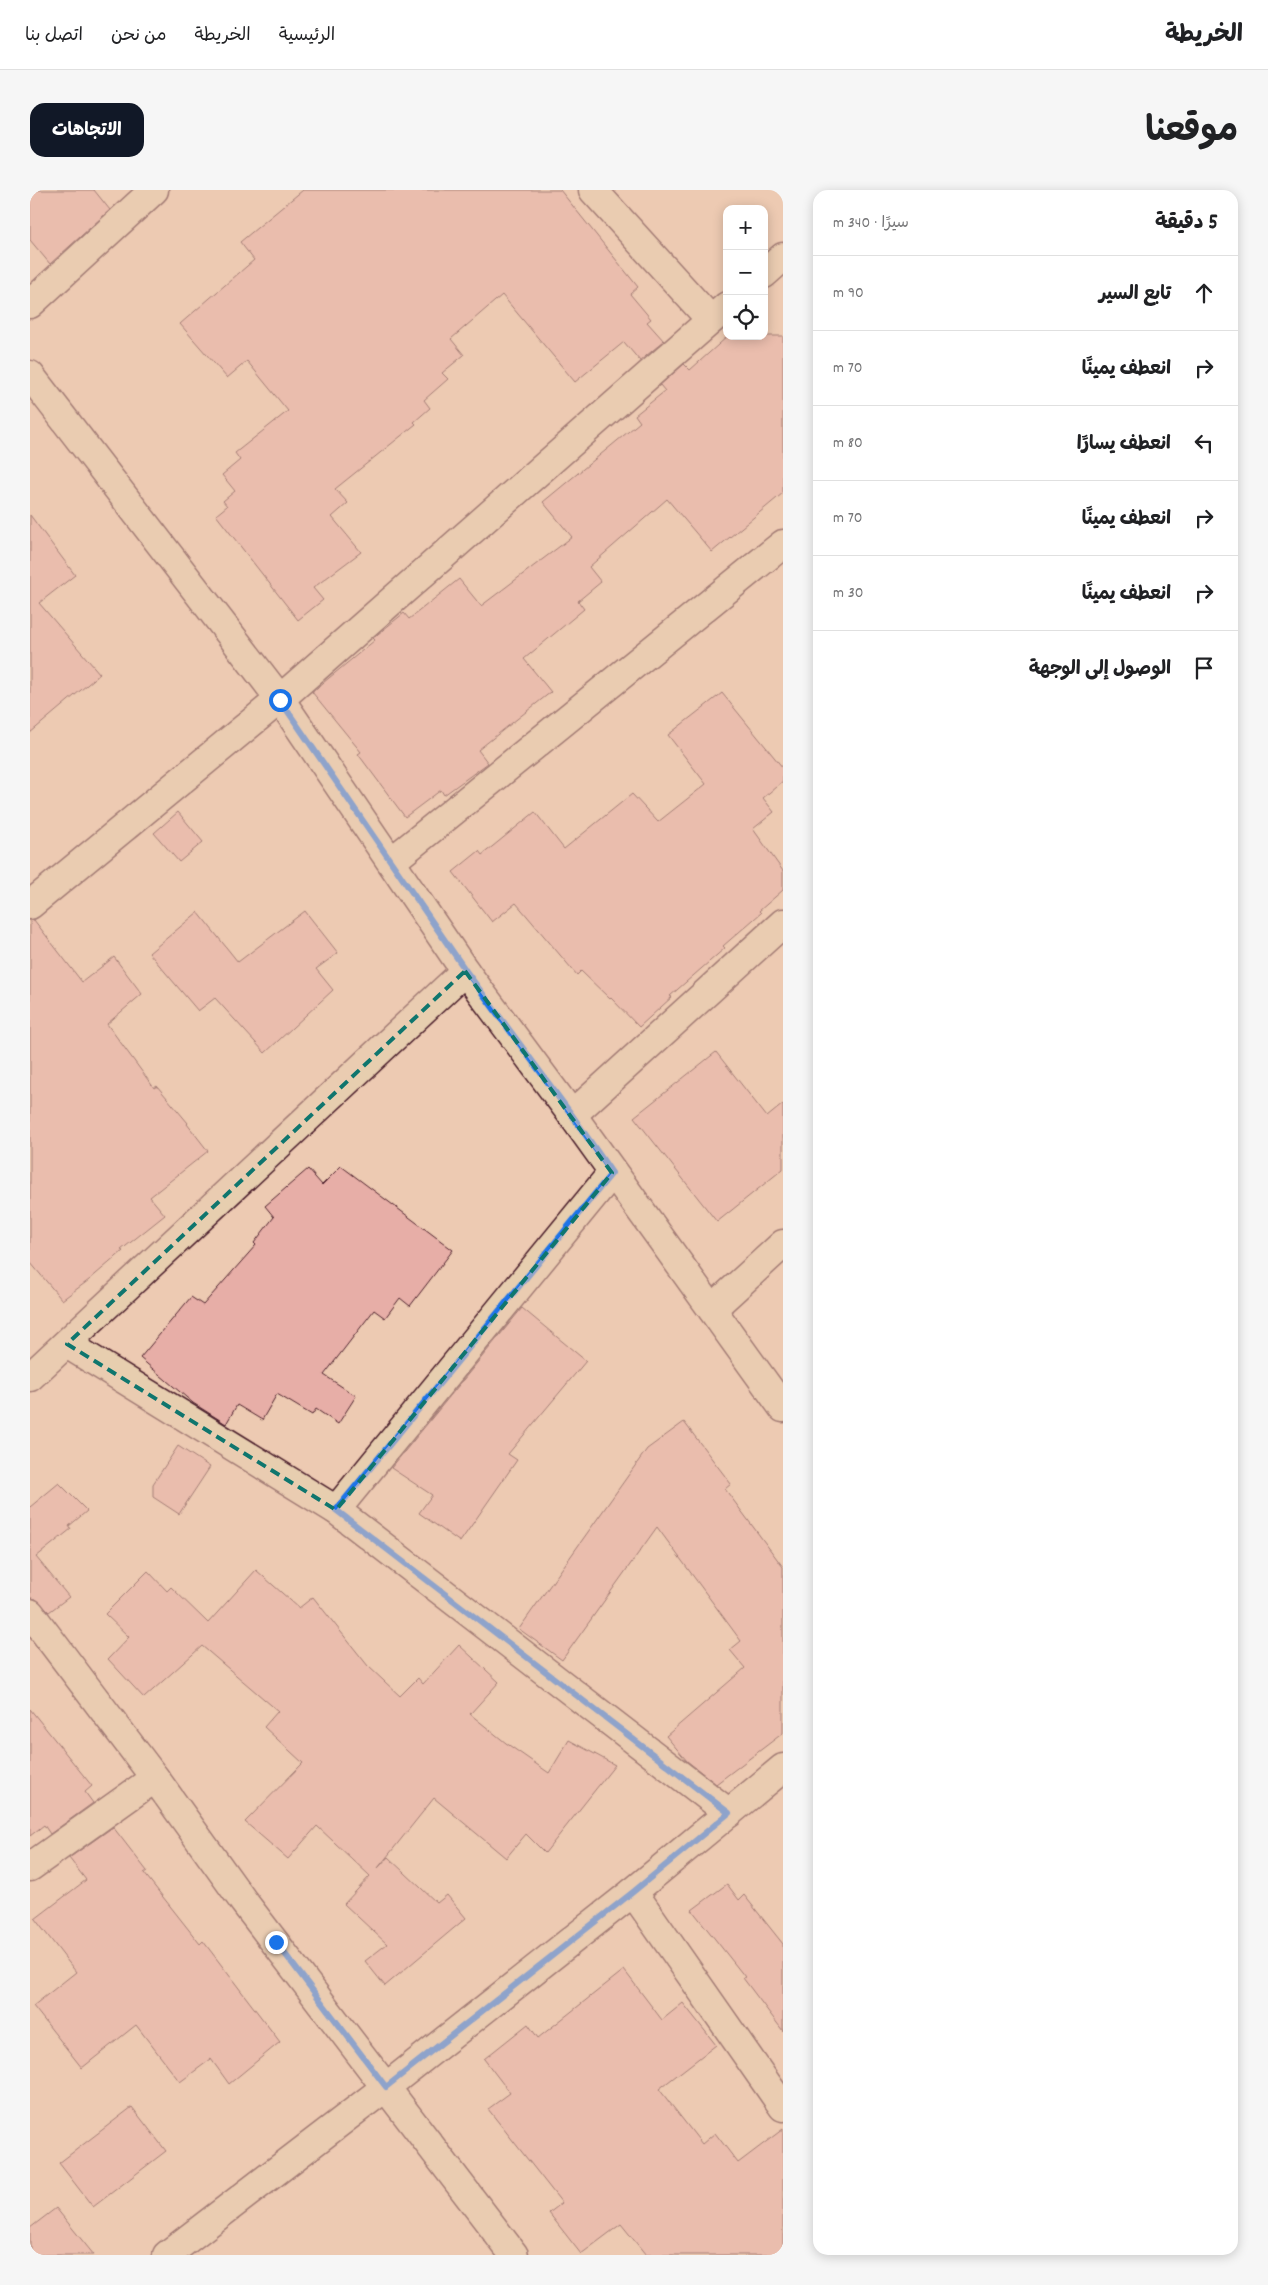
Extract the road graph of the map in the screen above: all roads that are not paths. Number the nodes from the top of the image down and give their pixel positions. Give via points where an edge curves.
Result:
1 (154, 190) edge
2 (593, 190) edge
3 (783, 257) edge
4 (768, 270) edge
5 (30, 304) edge
6 (719, 313) edge
7 (30, 375) edge
8 (783, 544) edge
9 (280, 700) junction
10 (392, 861) junction
11 (30, 905) edge
12 (783, 923) edge
13 (466, 971) junction
14 (572, 1115) junction
15 (612, 1173) junction
16 (783, 1244) edge
17 (712, 1309) junction
18 (67, 1344) junction
19 (30, 1377) edge
20 (783, 1408) edge
21 (336, 1510) junction
22 (30, 1613) edge
23 (783, 1768) edge
24 (155, 1778) junction
25 (729, 1813) junction
26 (30, 1867) edge
27 (633, 1892) junction
28 (386, 2087) junction
29 (783, 2107) edge
30 (167, 2255) edge
31 (514, 2255) edge

1 - 5 street
2 - 6 street
3 - 4 street
6 - 9 street
7 - 9 street
8 - 10 street
9 - 10 street
9 - 11 street
10 - 13 street
12 - 14 street
13 - 14 street
13 - 18 street
14 - 15 street
15 - 17 street
15 - 21 street
16 - 17 street
17 - 20 street
18 - 19 street
18 - 21 street
21 - 25 street
22 - 24 street
23 - 25 street
24 - 26 street
24 - 28 street via 244,1902
25 - 27 street
27 - 28 street
27 - 29 street
28 - 30 street
28 - 31 street

